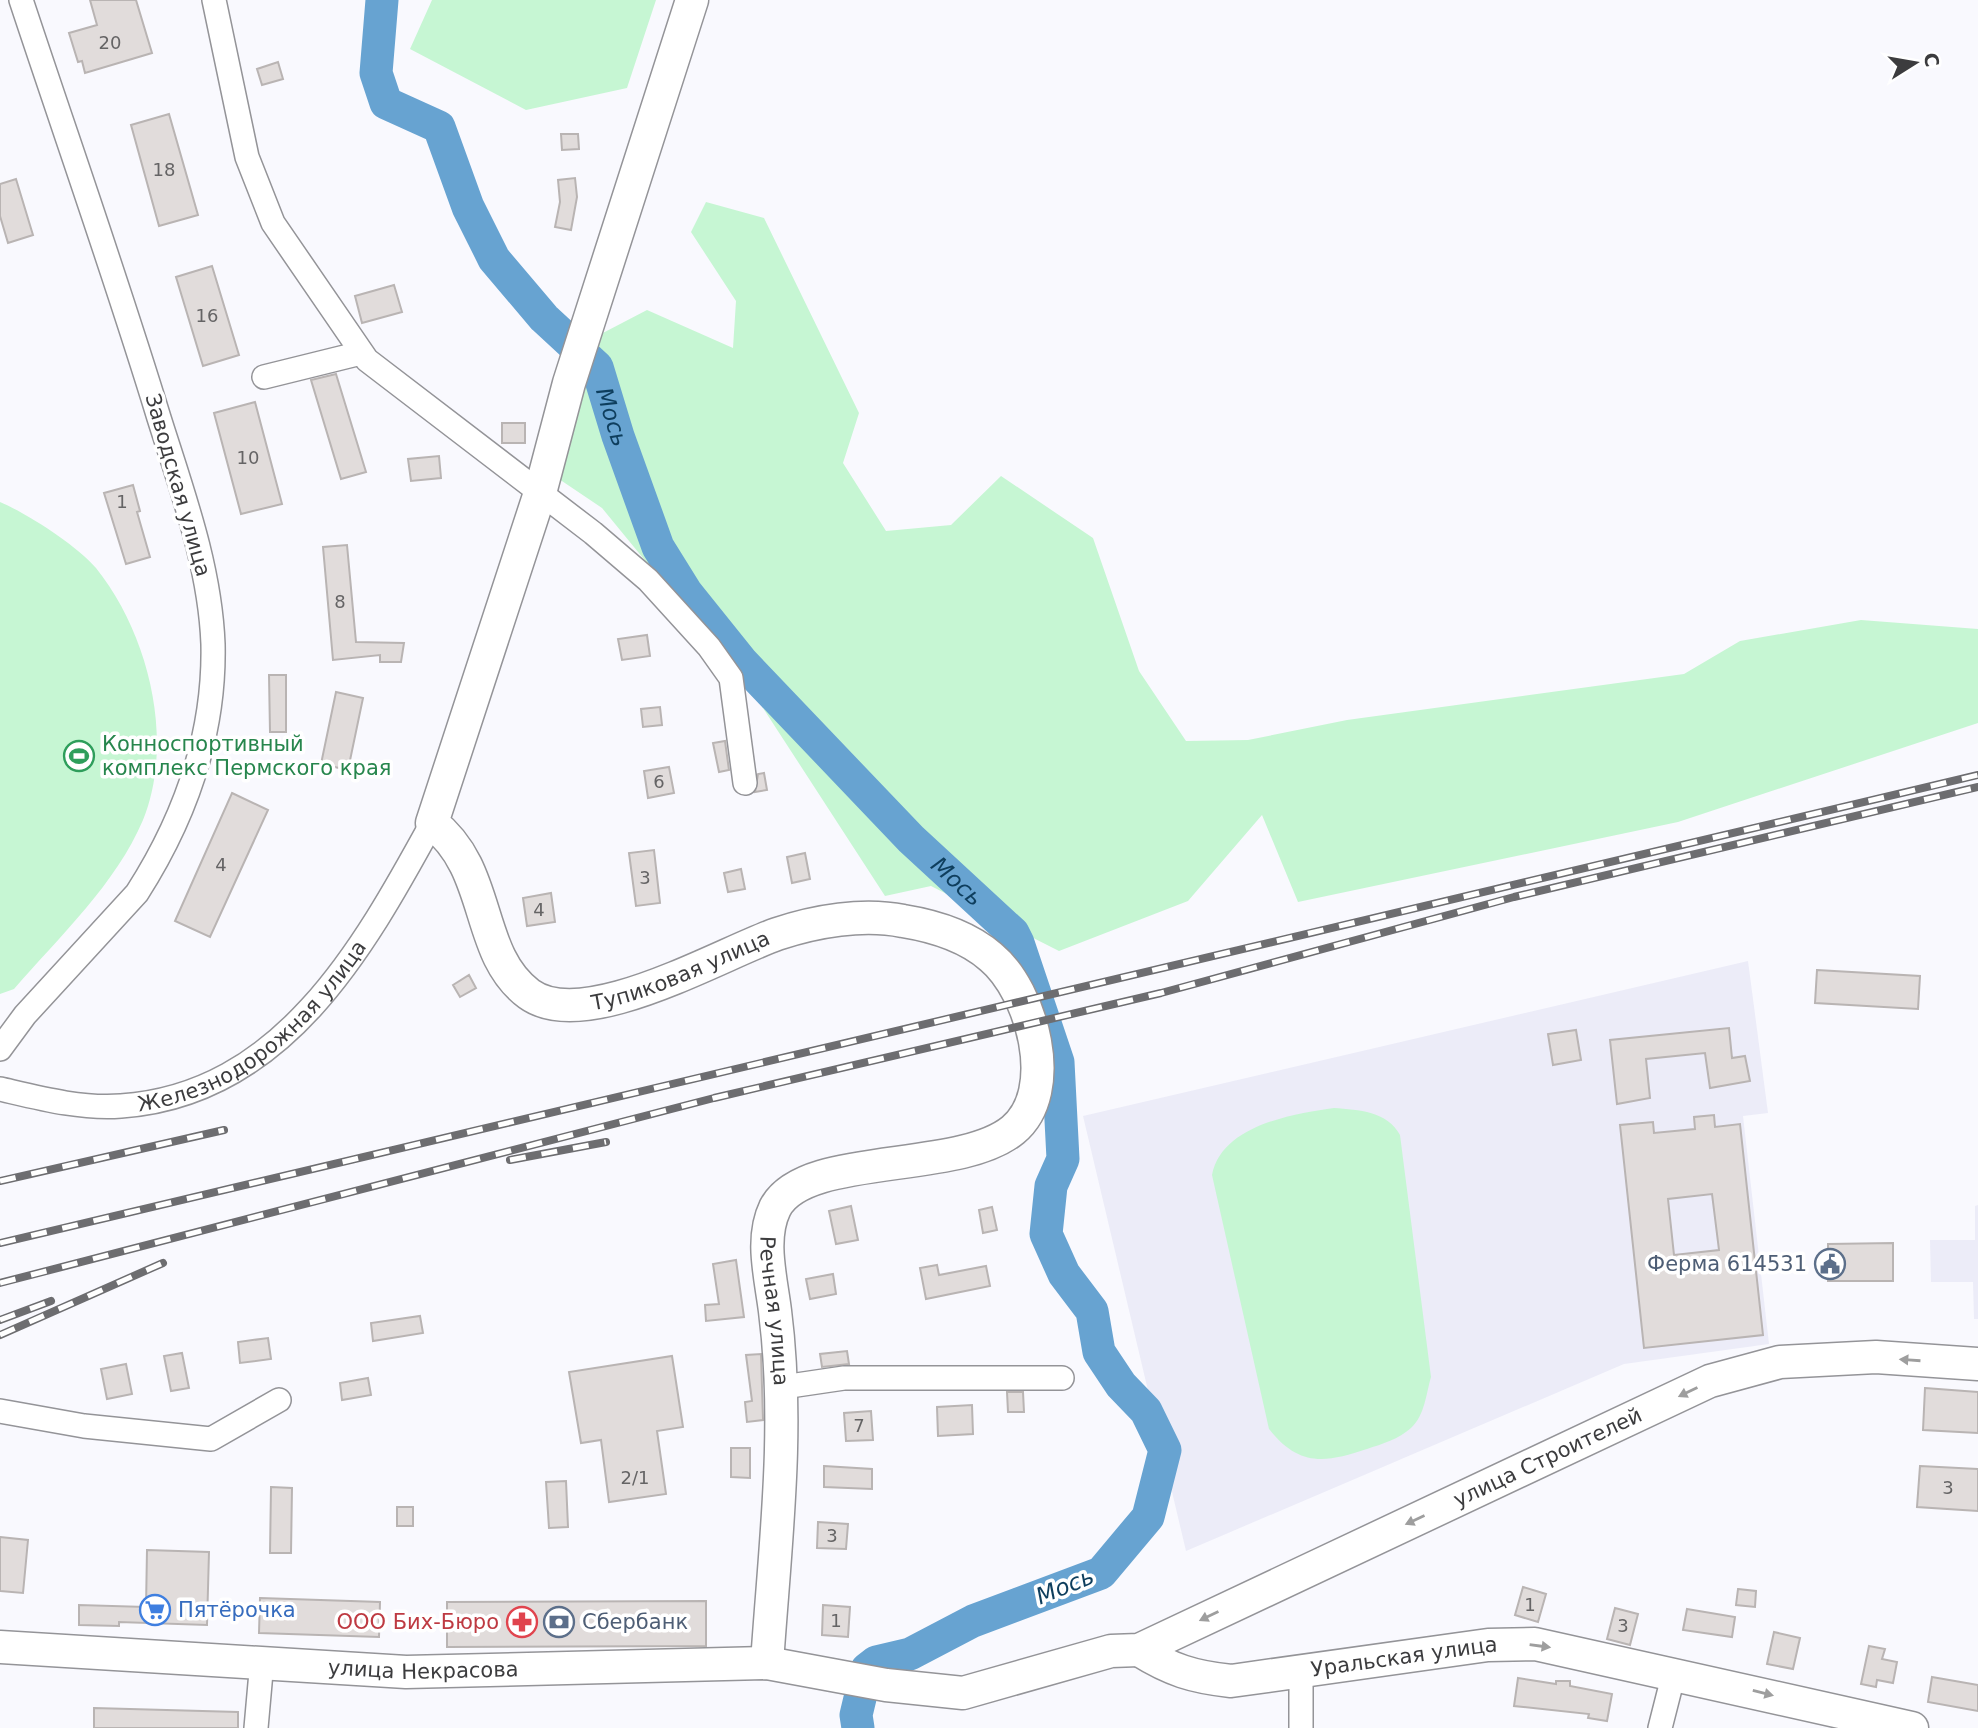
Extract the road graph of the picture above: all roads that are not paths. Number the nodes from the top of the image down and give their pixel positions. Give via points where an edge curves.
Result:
1 (21, 0) edge
2 (214, 0) edge
3 (692, 0) edge
4 (362, 353) junction
5 (264, 377) dead end
6 (540, 493) junction
7 (745, 783) dead end
8 (432, 824) junction
9 (0, 1049) edge
10 (1038, 1063) joint
11 (0, 1089) edge
12 (1978, 1364) edge
13 (1062, 1378) dead end
14 (783, 1387) junction
15 (279, 1400) dead end
16 (0, 1411) edge
17 (0, 1647) edge
18 (1139, 1650) junction
19 (262, 1661) junction
20 (767, 1663) junction
21 (1301, 1671) junction
22 (1674, 1673) junction
23 (256, 1728) edge
24 (1301, 1728) edge
25 (1660, 1728) edge
26 (1912, 1728) edge

1 - 9 street, Заводская улица via 192,525 207,592 212,669 205,735 194,776 151,872
2 - 4 street via 247,157 273,223
3 - 6 street via 569,383
4 - 5 street
4 - 6 street
6 - 7 street via 648,580 731,678
6 - 8 street
8 - 10 street, Тупиковая улица via 449,836 466,863 504,967 533,997 555,1006 585,1006 626,995 802,927 878,918 952,933 989,955 1013,983 1027,1015
8 - 11 street, Железнодорожная улица via 388,903 324,994 287,1034 231,1072 167,1098 119,1106 70,1103
10 - 14 street, Речная улица via 1029,1110 1001,1137 955,1154 821,1176 783,1197 770,1221 768,1253
12 -> 18 street, улица Строителей via 1876,1357 1780,1362 1710,1381
13 - 14 street via 844,1378
14 - 20 street, Речная улица via 784,1432
15 - 16 street via 212,1439 84,1426
17 - 19 street, улица Некрасова
18 - 20 street, улица Некрасова via 1111,1651 963,1693 844,1679
18 - 21 street, Уральская улица via 1169,1669 1201,1678 1231,1681
19 - 20 street, улица Некрасова via 406,1672
19 - 23 street
21 -> 22 street, Уральская улица via 1488,1645 1535,1644
21 - 24 street
22 - 25 street
22 -> 26 street, Уральская улица

